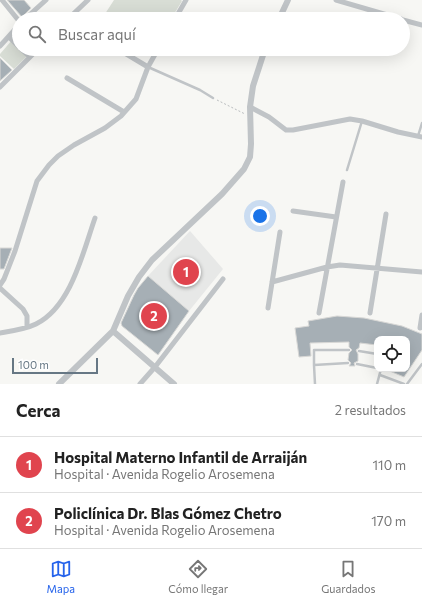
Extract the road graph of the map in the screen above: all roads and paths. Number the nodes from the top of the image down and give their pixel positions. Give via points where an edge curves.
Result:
1 (46, 0) edge
2 (88, 0) edge
3 (186, 0) edge
4 (288, 0) edge
5 (336, 0) edge
6 (2, 2) edge
7 (33, 12) edge
8 (75, 12) edge
9 (179, 12) edge
10 (282, 12) edge
11 (378, 12) edge
12 (12, 13) edge
13 (410, 21) edge
14 (422, 25) edge
15 (12, 33) edge
16 (8, 37) junction
17 (12, 41) edge
18 (0, 46) edge
19 (130, 56) edge
20 (154, 56) edge
21 (264, 56) edge
22 (30, 57) edge
23 (148, 67) junction
24 (67, 78) dead end
25 (0, 88) edge
26 (213, 98) joint
27 (250, 107) junction
28 (124, 112) junction
29 (250, 117) junction
30 (362, 121) junction
31 (422, 123) edge
32 (420, 136) edge
33 (347, 170) dead end
34 (343, 182) dead end
35 (293, 211) dead end
36 (386, 214) dead end
37 (336, 217) junction
38 (95, 218) dead end
39 (280, 232) dead end
40 (327, 267) junction
41 (377, 268) junction
42 (422, 272) edge
43 (223, 279) dead end
44 (272, 282) junction
45 (0, 286) edge
46 (268, 308) dead end
47 (319, 313) dead end
48 (370, 313) dead end
49 (422, 315) edge
50 (27, 327) junction
51 (420, 328) dead end
52 (113, 331) junction
53 (0, 333) edge
54 (349, 350) dead end
55 (359, 351) dead end
56 (374, 354) edge
57 (348, 363) dead end
58 (357, 364) dead end
59 (422, 364) edge
60 (314, 365) junction
61 (155, 367) junction
62 (374, 367) edge
63 (380, 374) joint
64 (59, 384) edge
65 (140, 384) edge
66 (174, 384) edge
67 (315, 384) edge
68 (377, 384) edge
69 (404, 384) edge
70 (407, 384) edge

1 - 7 street
2 - 8 street
3 - 9 street
4 - 10 street
5 - 11 street
6 - 12 street
13 - 14 street
15 - 16 street
16 - 17 street
16 - 18 street
19 - 23 street
20 - 23 street
21 - 27 street via 253,86
22 - 25 street
23 - 26 lane
23 - 28 street via 136,99
24 - 28 street
26 - 29 path
27 - 29 street
27 - 30 street via 286,130 350,120
28 - 45 street via 105,128 74,144 58,156 37,180
29 - 52 street via 252,144 250,157 244,169 222,194 152,260 128,296
30 - 32 street
30 - 33 lane
31 - 32 lane
34 - 37 street
35 - 37 street
36 - 41 street
37 - 40 street
38 - 50 street via 72,283 64,297 50,315
39 - 44 street
40 - 41 street via 340,265
40 - 44 street
40 - 47 street
41 - 42 street
41 - 48 street
43 - 61 street
44 - 46 street
45 - 50 street via 24,309
49 - 51 street
50 - 53 street
52 - 61 street
52 - 64 street
54 - 60 lane via 314,350
55 - 56 lane
57 - 60 lane
58 - 62 lane
59 - 70 lane
60 - 67 lane
61 - 65 street
61 - 66 street
63 - 68 lane
63 - 69 lane

